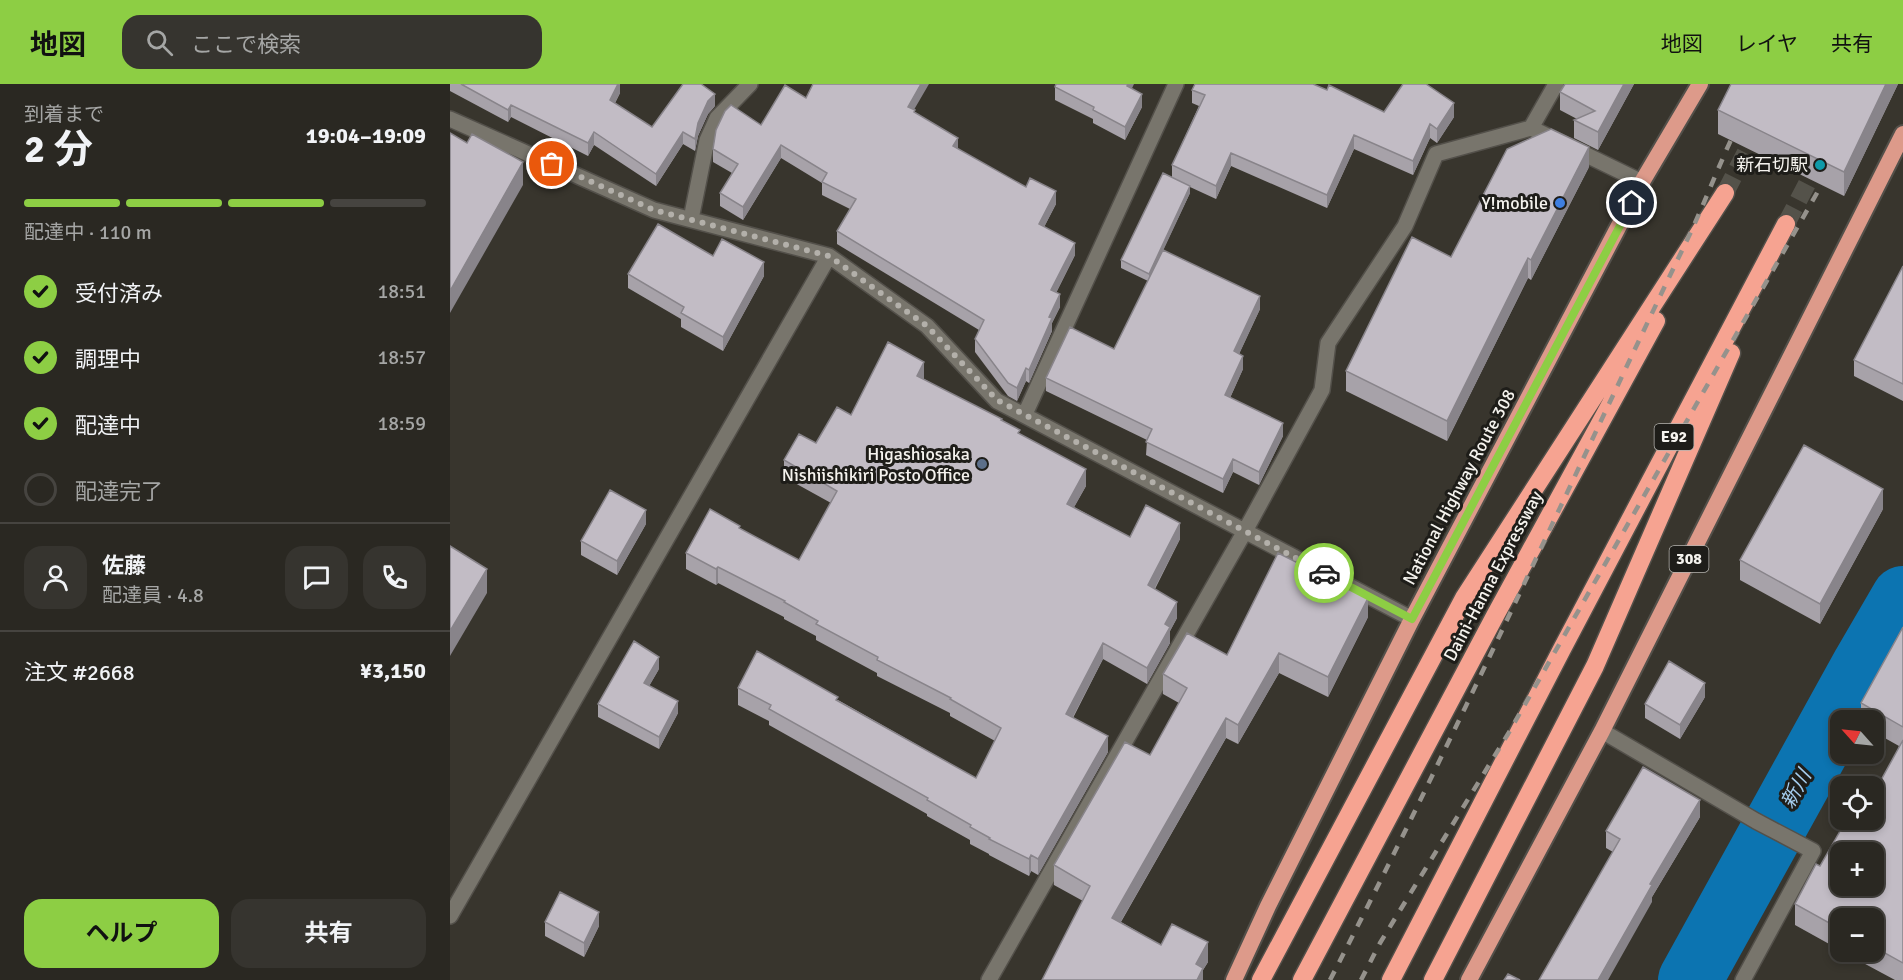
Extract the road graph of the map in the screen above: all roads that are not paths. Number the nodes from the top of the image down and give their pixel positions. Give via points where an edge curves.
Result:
1 (750, 84) edge
2 (1176, 84) edge
3 (1556, 84) edge
4 (1700, 84) edge
5 (450, 119) edge
6 (1531, 128) junction
7 (1903, 134) edge
8 (1642, 182) junction
9 (691, 219) junction
10 (829, 256) junction
11 (1025, 414) junction
12 (1245, 531) junction
13 (1412, 619) junction
14 (1602, 731) junction
15 (450, 916) edge
16 (989, 980) edge
17 (1234, 980) edge
18 (1261, 980) edge
19 (1302, 980) edge
20 (1391, 980) edge
21 (1433, 980) edge
22 (1469, 980) edge
23 (1743, 980) edge

1 - 9 street via 717,118 707,140
2 - 11 street
3 - 6 street
4 - 8 highway, National Highway Route 308
5 - 9 street via 654,210
6 - 8 street
6 - 12 street via 1436,154 1405,226 1328,342 1322,390
7 - 14 highway, 308
8 - 13 highway, National Highway Route 308
9 - 10 street
10 - 11 street via 927,326 997,400
10 - 15 street
11 - 12 street
12 - 13 street
12 - 16 street
13 - 17 highway, National Highway Route 308
14 - 22 highway, 308
14 - 23 street via 1813,851
18 - 19 highway, Daini-Hanna Expressway via 1464,598 1725,193
20 - 21 highway, E92 via 1786,224 1595,666

